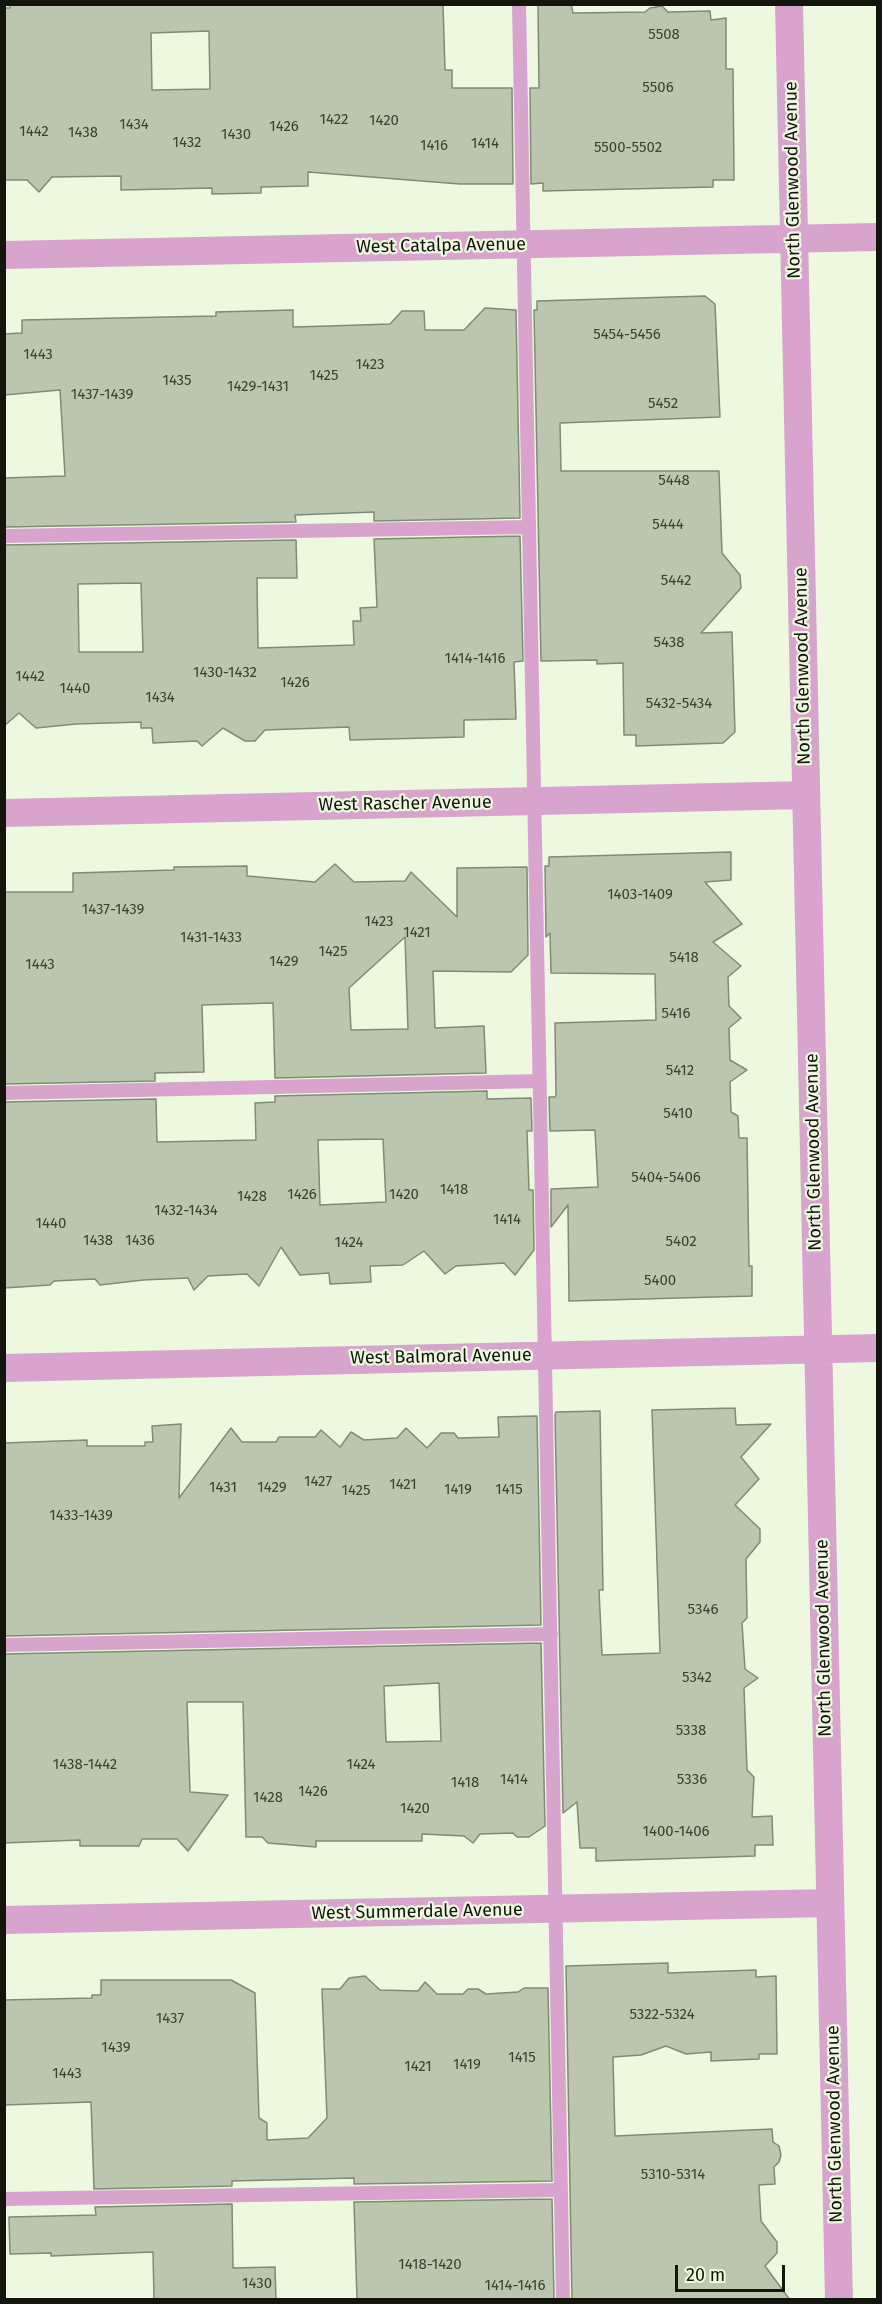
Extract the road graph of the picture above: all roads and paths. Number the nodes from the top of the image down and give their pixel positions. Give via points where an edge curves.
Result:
1 (519, 4) edge
2 (789, 4) edge
3 (878, 237) edge
4 (794, 238) junction
5 (524, 244) junction
6 (4, 255) edge
7 (529, 527) junction
8 (4, 537) edge
9 (806, 795) junction
10 (535, 801) junction
11 (4, 813) edge
12 (540, 1081) junction
13 (4, 1093) edge
14 (878, 1348) edge
15 (818, 1349) junction
16 (545, 1355) junction
17 (4, 1368) edge
18 (551, 1634) junction
19 (4, 1645) edge
20 (830, 1903) junction
21 (556, 1909) junction
22 (4, 1920) edge
23 (561, 2190) junction
24 (4, 2199) edge
25 (563, 2300) edge
26 (838, 2300) edge

1 - 5 lane
2 - 4 street, North Glenwood Avenue
3 - 4 street, West Catalpa Avenue
4 - 5 street, West Catalpa Avenue
4 - 9 street, North Glenwood Avenue
5 - 6 street, West Catalpa Avenue
5 - 7 lane
7 - 8 lane
7 - 10 lane
9 - 10 street, West Rascher Avenue
9 - 15 street, North Glenwood Avenue
10 - 11 street, West Rascher Avenue
10 - 12 lane
12 - 13 lane
12 - 16 lane
14 - 15 street, West Balmoral Avenue
15 - 16 street, West Balmoral Avenue
15 - 20 street, North Glenwood Avenue
16 - 17 street, West Balmoral Avenue
16 - 18 lane
18 - 19 lane
18 - 21 lane
20 - 21 street, West Summerdale Avenue
20 - 26 street, North Glenwood Avenue
21 - 22 street, West Summerdale Avenue
21 - 23 lane
23 - 24 lane
23 - 25 lane

